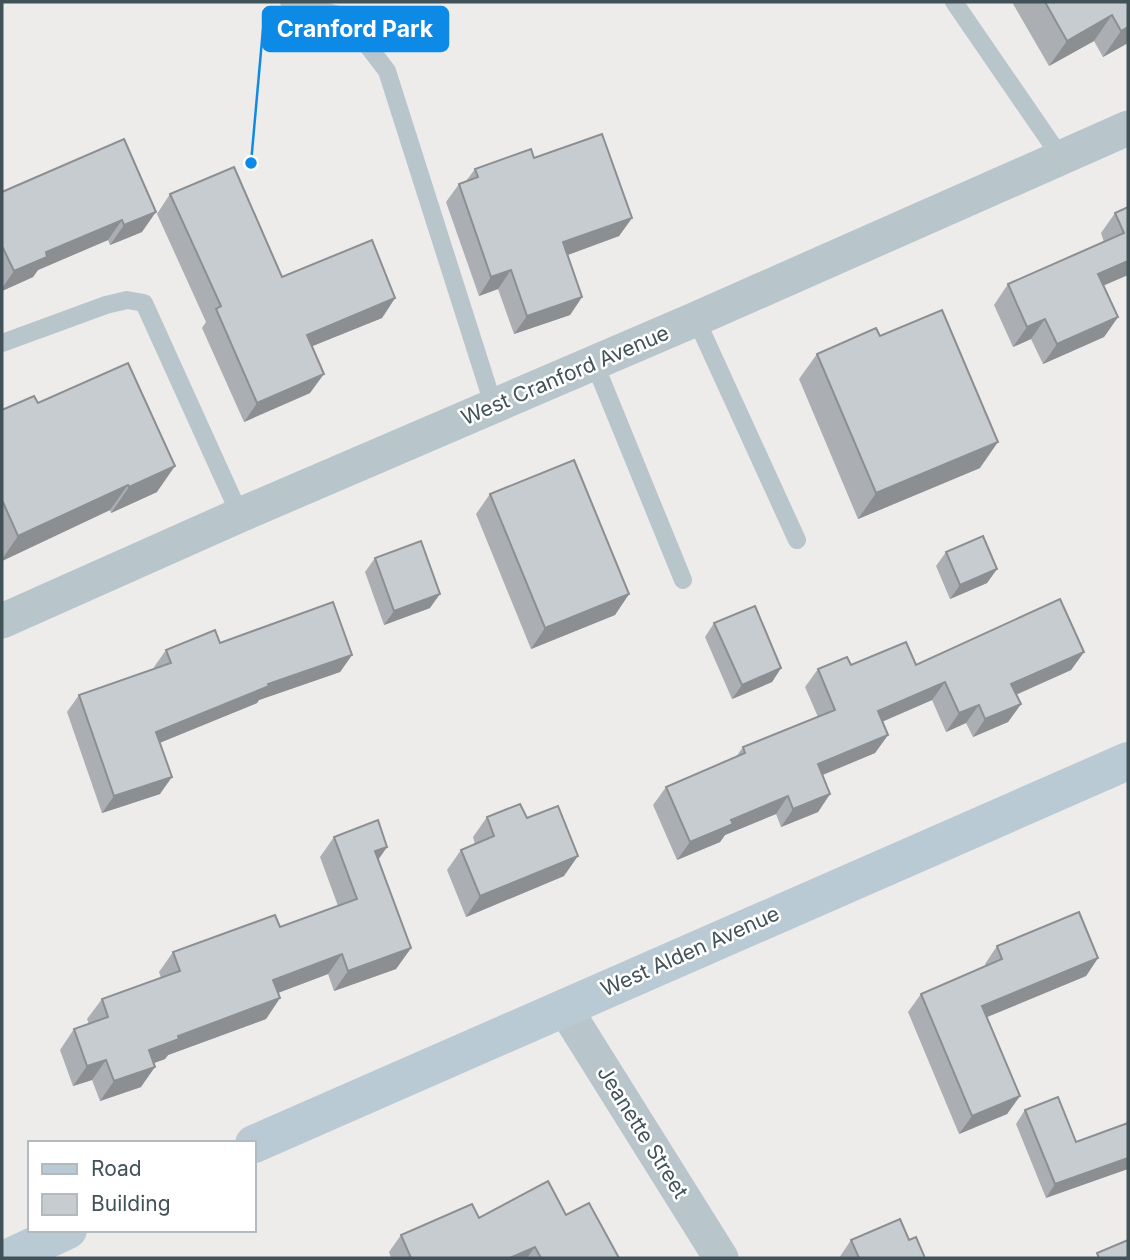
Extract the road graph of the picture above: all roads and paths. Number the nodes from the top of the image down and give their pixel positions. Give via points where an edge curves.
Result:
1 (289, 2) edge
2 (954, 2) edge
3 (347, 9) edge
4 (1128, 128) edge
5 (1062, 159) junction
6 (696, 319) junction
7 (2, 343) edge
8 (594, 362) junction
9 (494, 407) junction
10 (240, 515) junction
11 (797, 540) dead end
12 (683, 579) dead end
13 (2, 621) edge
14 (1128, 761) edge
15 (564, 1007) junction
16 (256, 1143) edge
17 (64, 1232) edge
18 (8, 1258) edge
19 (721, 1258) edge

1 - 3 lane
2 - 5 lane
3 - 9 lane via 387,71
4 - 5 street, West Cranford Avenue
5 - 6 street, West Cranford Avenue
6 - 8 street, West Cranford Avenue
6 - 11 lane
7 - 10 lane via 106,305 127,300 144,303
8 - 9 street, West Cranford Avenue
8 - 12 lane
9 - 10 street, West Cranford Avenue
10 - 13 street, West Cranford Avenue
14 - 15 street, West Alden Avenue
15 - 16 street, West Alden Avenue
15 - 19 street, Jeanette Street
17 - 18 street

